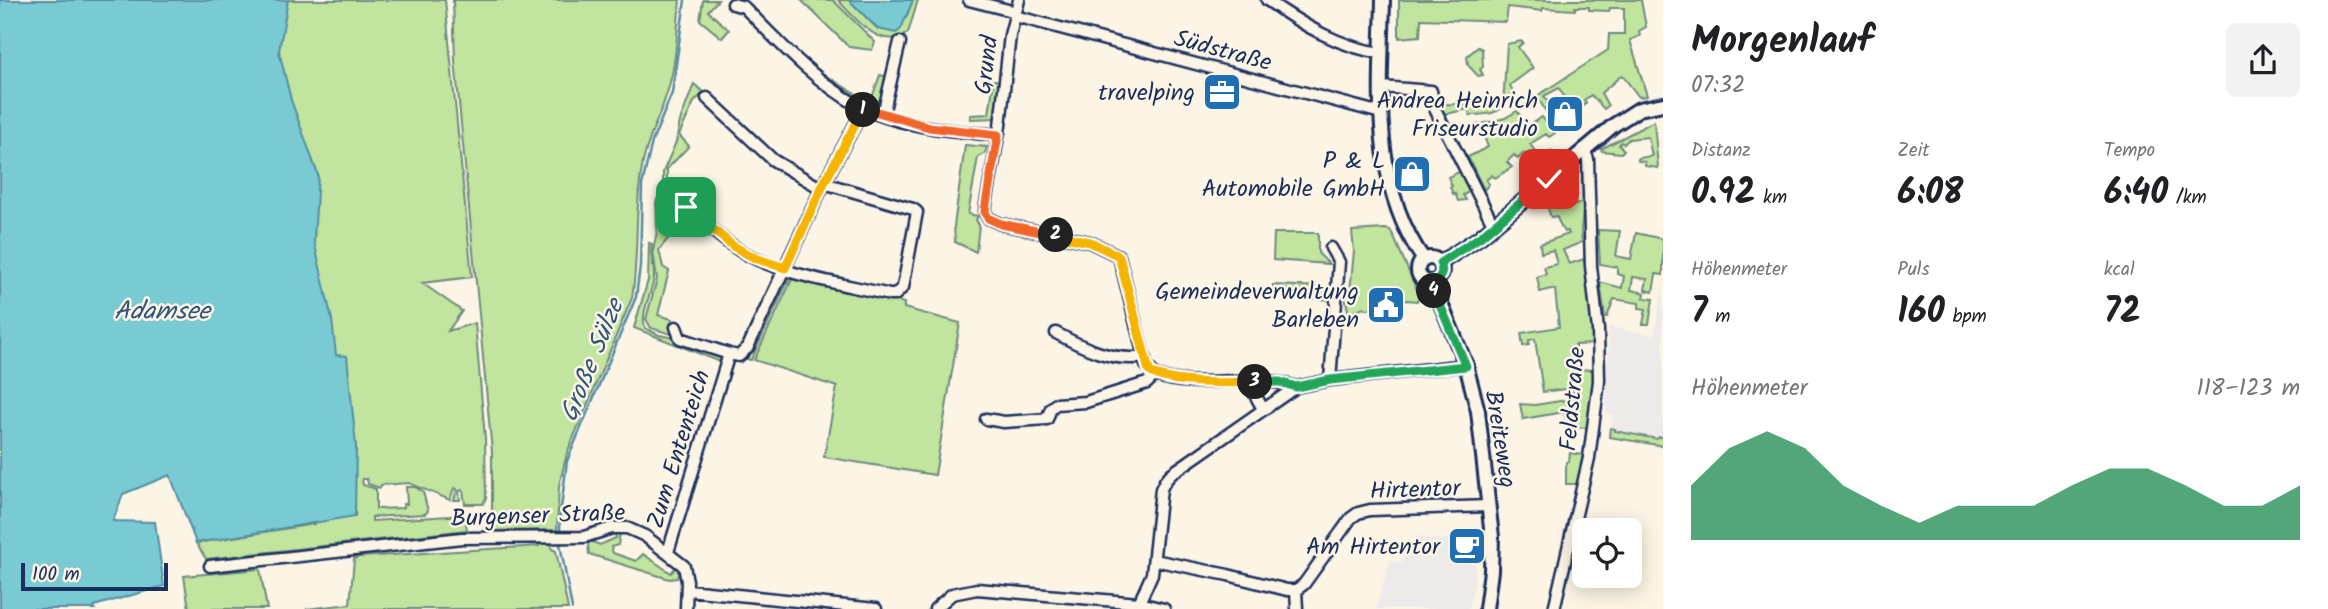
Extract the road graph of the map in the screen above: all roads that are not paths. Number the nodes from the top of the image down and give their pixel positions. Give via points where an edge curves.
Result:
1 (969, 0) edge
2 (1019, 0) edge
3 (1267, 0) edge
4 (1383, 0) edge
5 (733, 4) dead end
6 (1015, 14) junction
7 (900, 42) dead end
8 (1382, 53) junction
9 (1381, 87) junction
10 (707, 98) dead end
11 (1663, 104) edge
12 (864, 108) junction
13 (1381, 113) junction
14 (883, 114) junction
15 (998, 135) junction
16 (1584, 149) junction
17 (823, 186) junction
18 (676, 198) dead end
19 (1494, 226) junction
20 (1331, 248) dead end
21 (1424, 260) junction
22 (1440, 263) junction
23 (785, 268) junction
24 (1432, 282) junction
25 (676, 327) dead end
26 (1056, 333) dead end
27 (729, 354) junction
28 (1144, 357) junction
29 (1466, 366) junction
30 (1154, 375) junction
31 (1330, 380) junction
32 (1248, 382) junction
33 (1296, 387) junction
34 (1264, 410) junction
35 (986, 419) dead end
36 (1489, 506) junction
37 (668, 552) junction
38 (1154, 561) junction
39 (210, 566) dead end
40 (688, 590) junction
41 (1296, 590) junction
42 (1139, 603) junction
43 (1118, 606) edge
44 (685, 609) edge
45 (876, 609) edge
46 (935, 609) edge
47 (1164, 609) edge
48 (1297, 609) edge
49 (1486, 609) edge
50 (1555, 609) edge

1 - 6 street, Südstraße
2 - 6 street, Grund
3 - 8 street via 1320,32
4 - 8 street, Breiteweg
5 - 12 street via 744,7 816,77
6 - 13 street, Südstraße
6 - 15 street, Grund
7 - 14 street
8 - 9 street, Breiteweg
9 - 13 street, Breiteweg
9 - 19 street via 1431,91 1434,107
10 - 17 street via 773,160
11 - 16 street via 1631,113
12 - 14 street
12 - 17 street, Zum Ententeich
13 - 21 street, Breiteweg via 1382,150 1391,188
14 - 15 street via 929,127
15 - 28 street, Grund via 985,212 988,218 1090,242 1119,256
16 - 19 street
16 - 50 street, Feldstraße via 1600,366 1589,458
17 - 23 street, Zum Ententeich
17 - 23 street via 917,212 903,287 890,295
18 - 23 street via 733,246
19 - 22 street
20 - 31 street via 1339,262
21 - 22 street
21 - 24 street, Breiteweg via 1418,275
22 - 24 street via 1441,275
23 - 27 street, Zum Ententeich via 748,347 739,356
24 - 29 street, Breiteweg
25 - 27 street via 680,338
26 - 28 street via 1089,350 1126,359
27 - 37 street, Zum Ententeich
28 - 30 street
29 - 31 street
29 - 36 street, Breiteweg via 1478,411
30 - 32 street
30 - 35 street via 1147,383 1086,402 1056,404 1047,418 1032,422
31 - 33 street
32 - 33 street
32 - 34 street
33 - 34 street
34 - 38 street via 1165,481
36 - 41 street, Hirtentor via 1358,513
36 - 49 street, Breiteweg via 1492,557
37 - 39 street, Burgenser Straße via 627,528 612,528 588,537 462,537
37 - 40 street, Burgenser Straße via 684,566
38 - 41 street
38 - 42 street
40 - 44 street
40 - 45 street
41 - 48 street
42 - 43 street
42 - 47 street
43 - 46 street via 976,589 952,594

